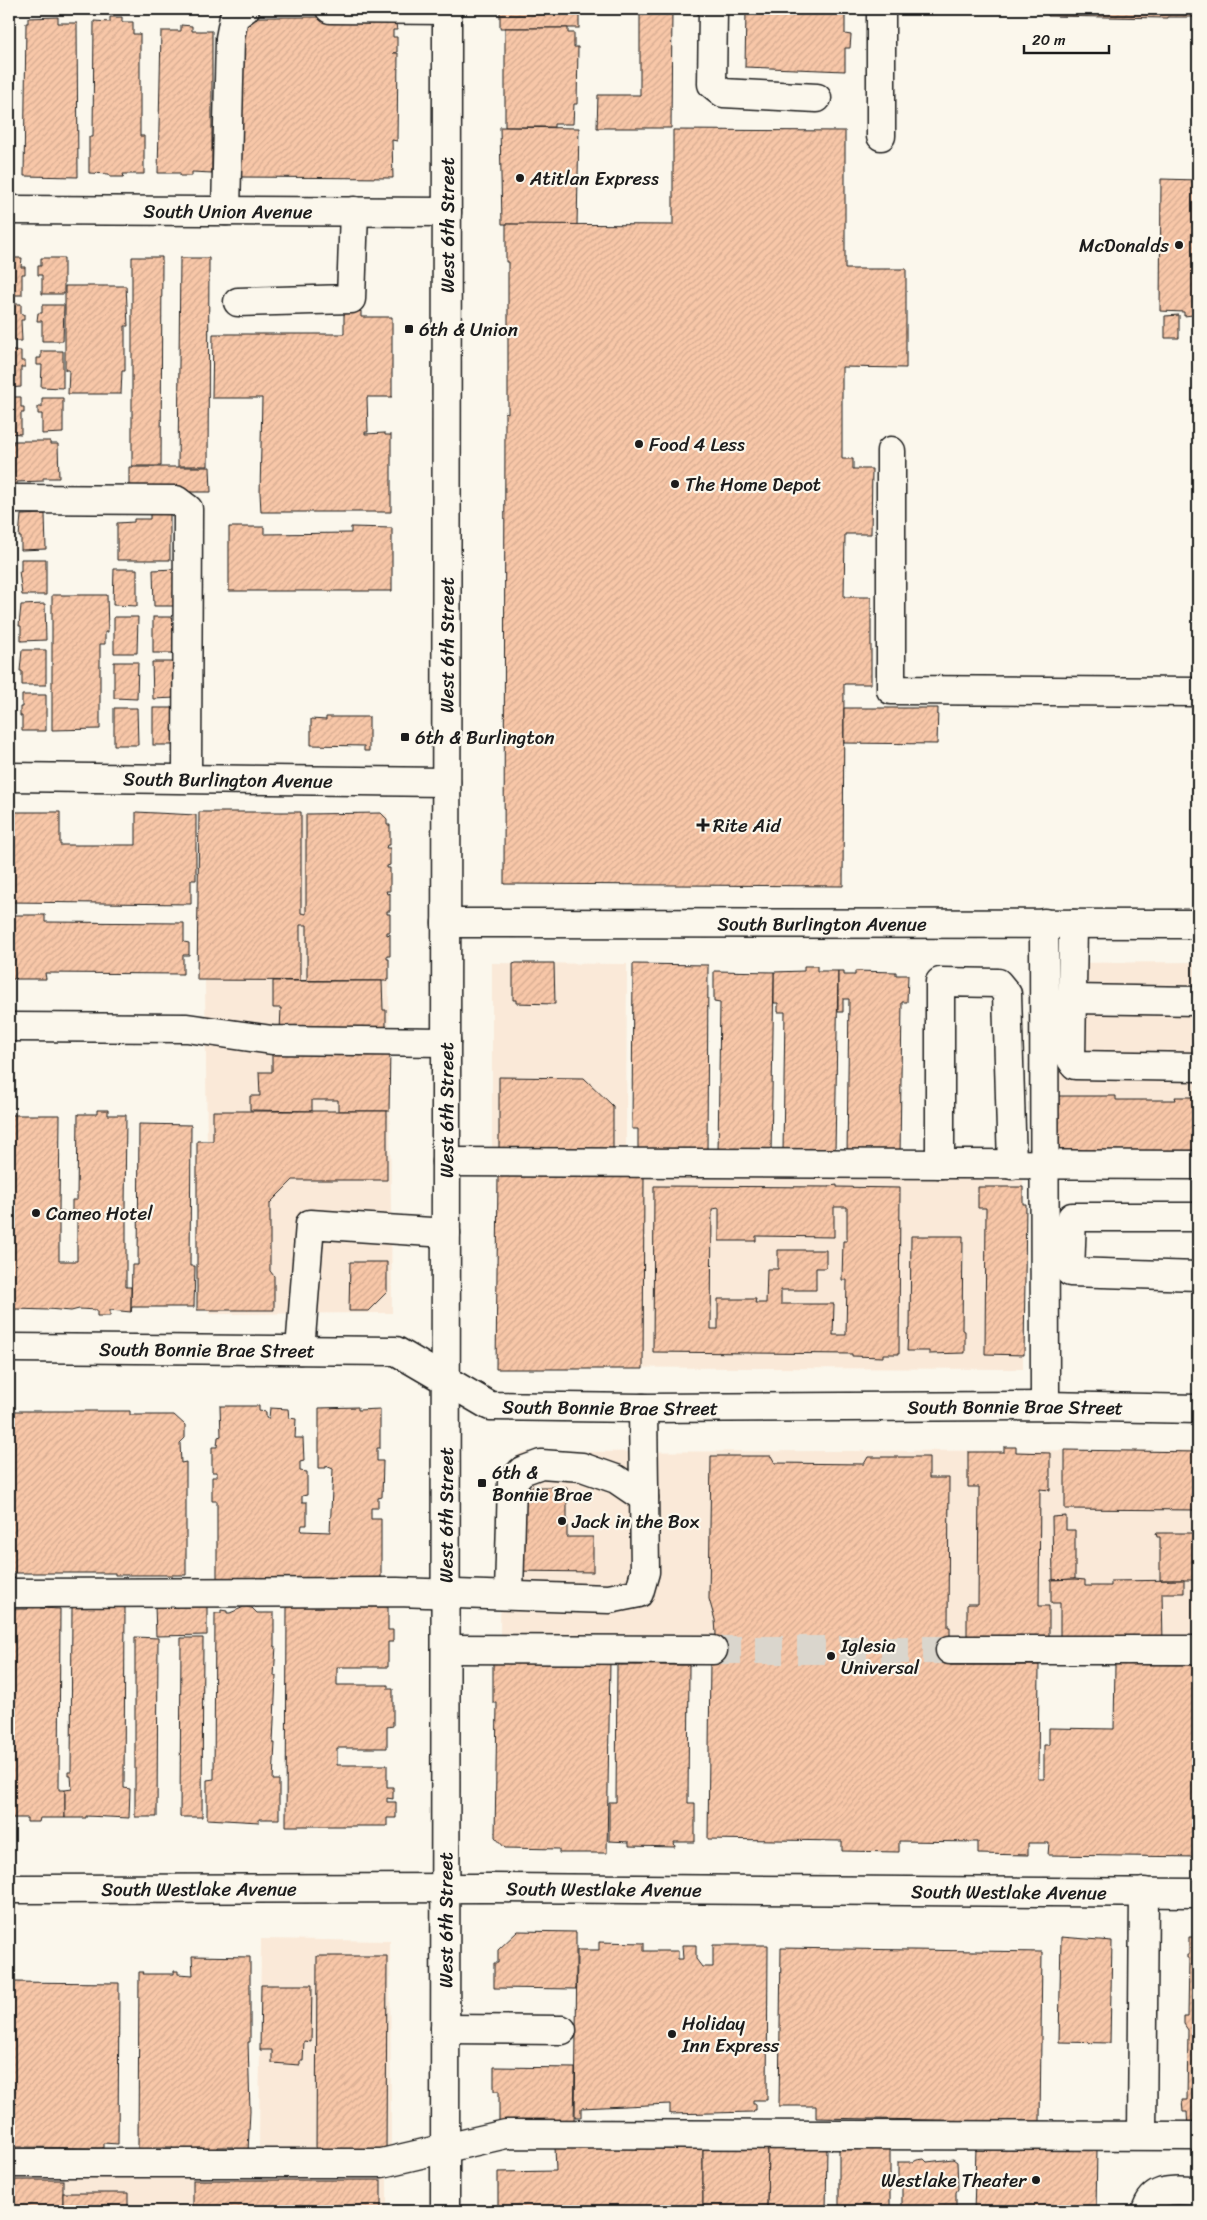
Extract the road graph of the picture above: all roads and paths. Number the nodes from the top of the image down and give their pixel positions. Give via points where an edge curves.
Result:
1 (245, 9) edge
2 (330, 9) edge
3 (713, 9) edge
4 (881, 9) edge
5 (447, 10) edge
6 (817, 98) dead end
7 (881, 136) dead end
8 (9, 210) edge
9 (226, 211) junction
10 (354, 211) junction
11 (447, 212) junction
12 (238, 302) dead end
13 (891, 451) dead end
14 (9, 499) edge
15 (1198, 692) edge
16 (9, 777) edge
17 (187, 778) junction
18 (446, 782) junction
19 (446, 924) junction
20 (1044, 924) junction
21 (1073, 924) junction
22 (1198, 924) edge
23 (1072, 999) junction
24 (1198, 1001) edge
25 (9, 1028) edge
26 (446, 1042) junction
27 (1198, 1067) edge
28 (446, 1162) junction
29 (940, 1164) junction
30 (1012, 1164) junction
31 (1045, 1164) junction
32 (1198, 1165) edge
33 (1198, 1217) edge
34 (446, 1234) junction
35 (1198, 1276) edge
36 (9, 1348) edge
37 (300, 1350) junction
38 (446, 1380) junction
39 (1045, 1406) junction
40 (643, 1408) junction
41 (1198, 1409) edge
42 (644, 1498) junction
43 (446, 1592) junction
44 (9, 1593) edge
45 (510, 1594) junction
46 (446, 1649) junction
47 (713, 1650) tunnel mouth
48 (950, 1650) tunnel mouth
49 (1198, 1650) edge
50 (9, 1889) edge
51 (446, 1889) junction
52 (1144, 1892) junction
53 (1198, 1893) edge
54 (445, 2029) junction
55 (562, 2030) dead end
56 (1142, 2135) junction
57 (1198, 2136) edge
58 (445, 2148) junction
59 (9, 2163) edge
60 (1198, 2191) edge
61 (445, 2211) edge
62 (1146, 2211) edge

1 - 9 street via 234,16 230,38
2 - 5 street
3 - 6 street via 712,84 723,93
4 - 7 street
5 - 11 street, West 6th Street
8 - 9 street, South Union Avenue
9 - 10 street, South Union Avenue
10 - 11 street, South Union Avenue
10 - 12 street via 352,299
11 - 18 street, West 6th Street
13 - 15 street via 890,690
14 - 17 street via 176,500 188,509
16 - 17 street, South Burlington Avenue
17 - 18 street, South Burlington Avenue
18 - 19 street, West 6th Street
19 - 20 street, South Burlington Avenue
19 - 26 street, West 6th Street
20 - 21 street, South Burlington Avenue
20 - 31 street
21 - 22 street, South Burlington Avenue
21 - 23 street
23 - 24 street
23 - 27 street via 1071,1059 1075,1066
25 - 26 street via 187,1028 272,1040
26 - 28 street, West 6th Street
28 - 29 street
28 - 34 street, West 6th Street
29 - 30 street
29 - 30 street via 940,982 998,983 1007,994
30 - 31 street
31 - 32 street
31 - 39 street
33 - 35 street via 1072,1217 1070,1272
34 - 37 street via 310,1224
34 - 38 street, West 6th Street
36 - 37 street, South Bonnie Brae Street
37 - 38 street, South Bonnie Brae Street via 396,1351
38 - 40 street, South Bonnie Brae Street via 490,1406
38 - 43 street, West 6th Street
39 - 40 street, South Bonnie Brae Street
39 - 41 street, South Bonnie Brae Street
40 - 42 street
42 - 45 street via 645,1572 639,1593 609,1599
42 - 45 street via 616,1479 582,1467 541,1464 522,1471 512,1482
43 - 44 street
43 - 45 street
43 - 46 street, West 6th Street
46 - 47 street
46 - 51 street, West 6th Street
48 - 49 street
50 - 51 street, South Westlake Avenue
51 - 52 street, South Westlake Avenue
51 - 54 street, West 6th Street
52 - 53 street, South Westlake Avenue
52 - 56 street
54 - 55 street
54 - 58 street, West 6th Street
56 - 57 street
56 - 58 street via 506,2134
58 - 59 street via 382,2163
58 - 61 street, West 6th Street
60 - 62 street via 1162,2191 1149,2201

